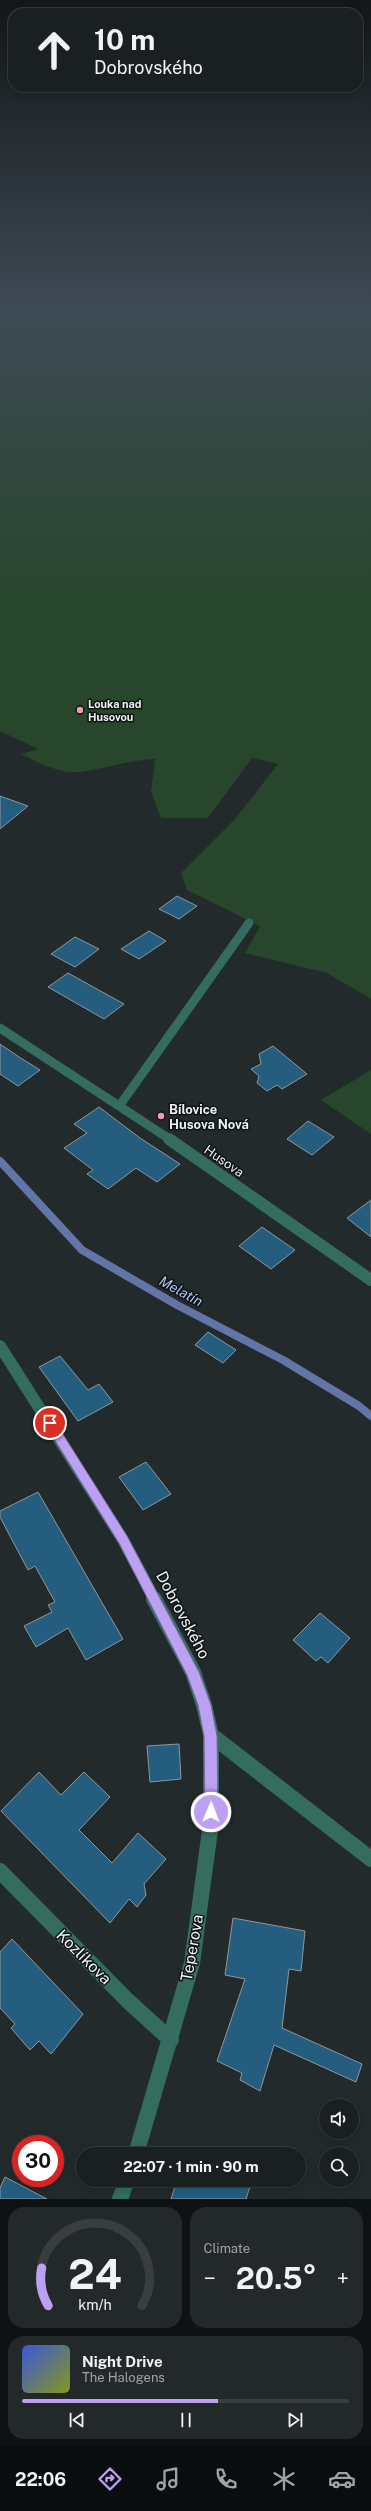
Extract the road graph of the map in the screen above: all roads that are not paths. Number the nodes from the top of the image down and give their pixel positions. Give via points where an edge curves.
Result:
1 (249, 923) dead end
2 (0, 1028) edge
3 (120, 1106) junction
4 (371, 1280) edge
5 (0, 1346) edge
6 (211, 1736) junction
7 (371, 1859) edge
8 (0, 1872) edge
9 (171, 2040) junction
10 (138, 2147) edge
11 (124, 2187) edge
12 (120, 2199) edge

1 - 3 street
2 - 3 street, Husova
3 - 4 street, Husova
5 - 6 street, Dobrovského via 123,1540 193,1672
6 - 7 street
6 - 9 street, Teperova via 211,1823 192,1963
8 - 9 street, Kozlíkova via 128,2001
9 - 10 street, Teperova
11 - 12 street

